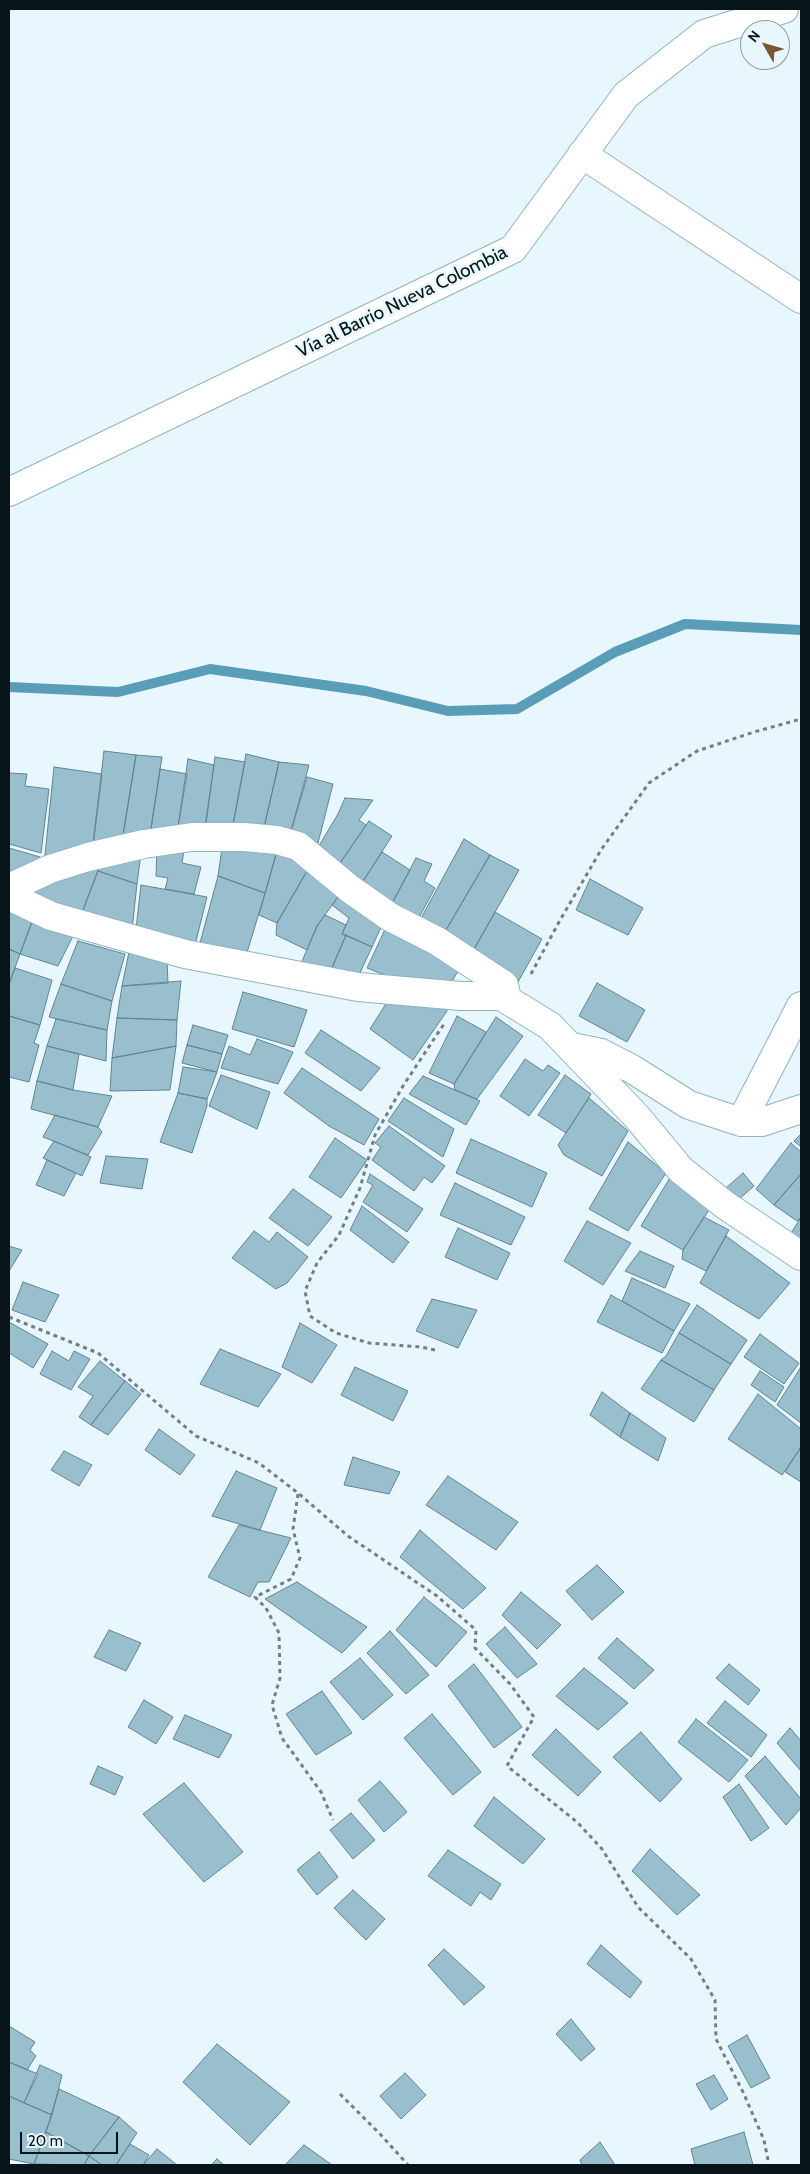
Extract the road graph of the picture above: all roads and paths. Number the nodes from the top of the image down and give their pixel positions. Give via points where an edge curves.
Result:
1 (784, 9) edge
2 (582, 154) junction
3 (801, 299) edge
4 (9, 492) edge
5 (801, 719) edge
6 (9, 888) edge
7 (9, 896) edge
8 (461, 996) junction
9 (511, 1001) junction
10 (801, 1006) edge
11 (572, 1047) junction
12 (801, 1109) edge
13 (740, 1122) junction
14 (801, 1256) edge
15 (9, 1317) edge
16 (435, 1350) dead end
17 (298, 1493) junction
18 (333, 1820) dead end
19 (340, 2094) dead end
20 (408, 2165) edge
21 (768, 2165) edge

1 - 2 street, Vía al Barrio Nueva Colombia via 704,34 626,96
2 - 3 street
2 - 4 street, Vía al Barrio Nueva Colombia via 513,249
5 - 9 path via 697,751 649,783 602,850
6 - 9 street via 50,869 144,844 192,837 277,840 298,846 390,917 437,941 504,985
7 - 8 street via 51,916 185,954 358,987
8 - 9 street via 501,996
8 - 16 path via 375,1134 360,1188 339,1235 317,1263 305,1291 310,1316 336,1333 369,1343 421,1346
9 - 11 street via 550,1026
10 - 13 street
11 - 13 street via 601,1053 690,1105
11 - 14 street via 681,1170
12 - 13 street via 762,1122
15 - 17 path via 98,1353 196,1436 259,1463
17 - 18 path via 292,1529 300,1558 291,1579 255,1597 266,1608 279,1633 280,1678 272,1705 282,1738 321,1792
17 - 21 path via 348,1536 437,1596 476,1630 475,1648 510,1684 534,1717 507,1766 577,1822 602,1849 638,1907 691,1959 715,2000 716,2039 764,2140
19 - 20 path

